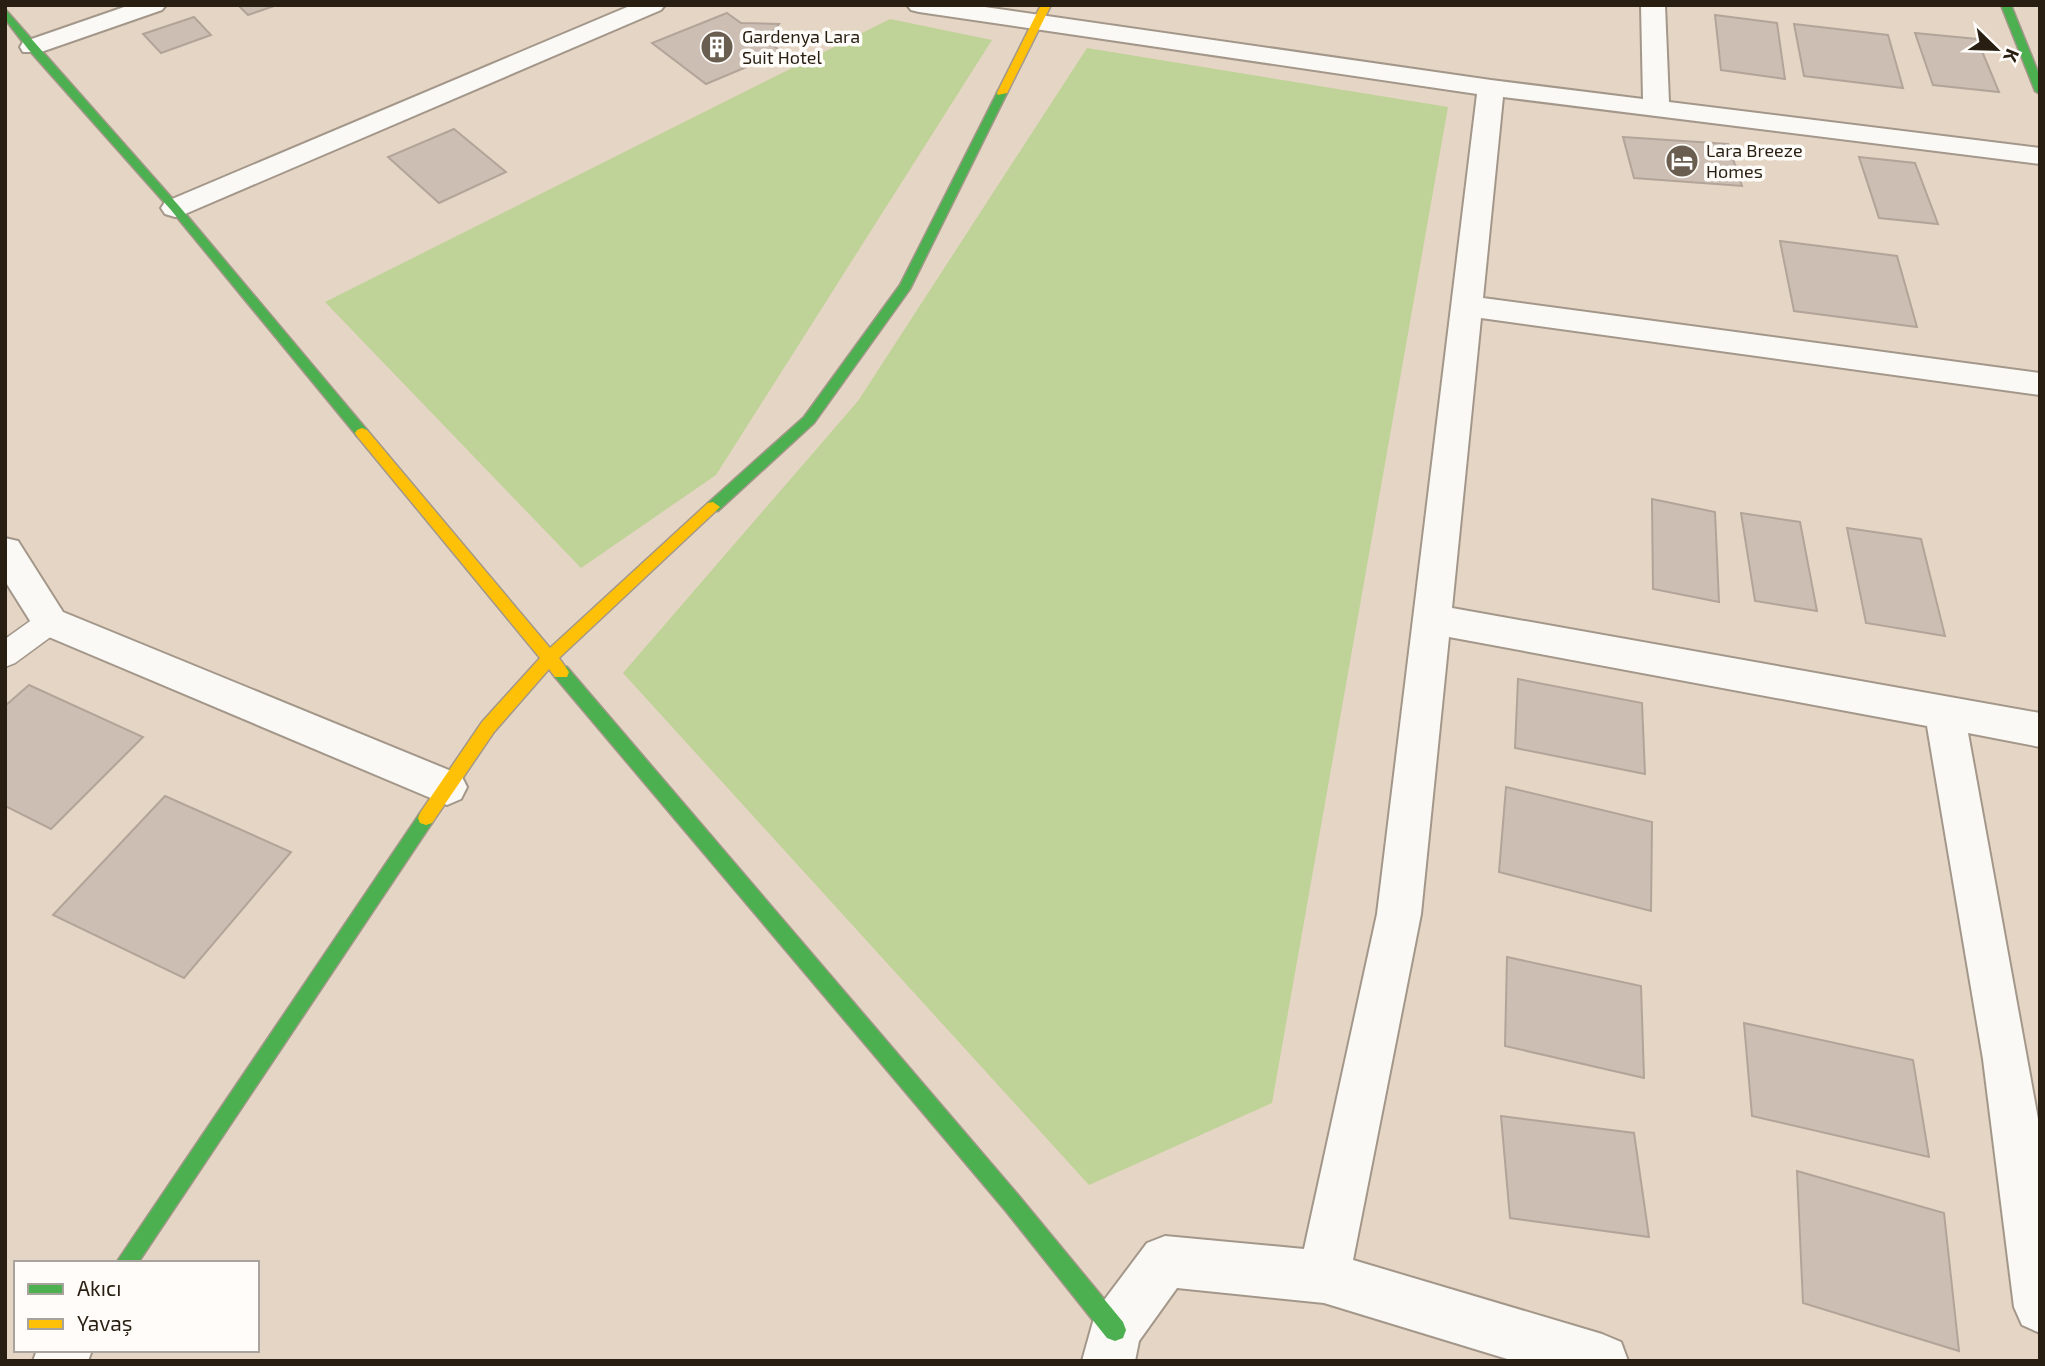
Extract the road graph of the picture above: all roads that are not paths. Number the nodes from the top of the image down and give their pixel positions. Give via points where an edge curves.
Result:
1 (154, 5) edge
2 (653, 5) edge
3 (919, 5) edge
4 (1653, 5) edge
5 (2006, 5) edge
6 (5, 12) edge
7 (1043, 13) edge
8 (32, 47) junction
9 (1491, 88) junction
10 (2040, 91) edge
11 (1656, 109) junction
12 (2040, 156) edge
13 (175, 208) junction
14 (1466, 306) junction
15 (2040, 384) edge
16 (5, 551) edge
17 (1432, 619) junction
18 (50, 622) junction
19 (5, 655) edge
20 (549, 658) junction
21 (1945, 714) junction
22 (2040, 730) edge
23 (447, 788) junction
24 (127, 1261) edge
25 (1324, 1277) junction
26 (2040, 1307) edge
27 (1111, 1346) edge
28 (1602, 1361) edge

1 - 8 street
2 - 13 street
3 - 7 street
4 - 11 street
5 - 10 street
6 - 8 street
7 - 9 street
7 - 20 street via 906,286 809,420
8 - 13 street
9 - 11 street
9 - 14 street
11 - 12 street
13 - 20 street
14 - 15 street
14 - 17 street
16 - 18 street
17 - 21 street
17 - 25 street via 1399,914
18 - 19 lane
18 - 23 street
20 - 23 street via 488,727
20 - 27 street via 1012,1203
21 - 22 street
21 - 26 street via 2006,1059
23 - 24 street
25 - 27 street via 1165,1261
25 - 28 street

